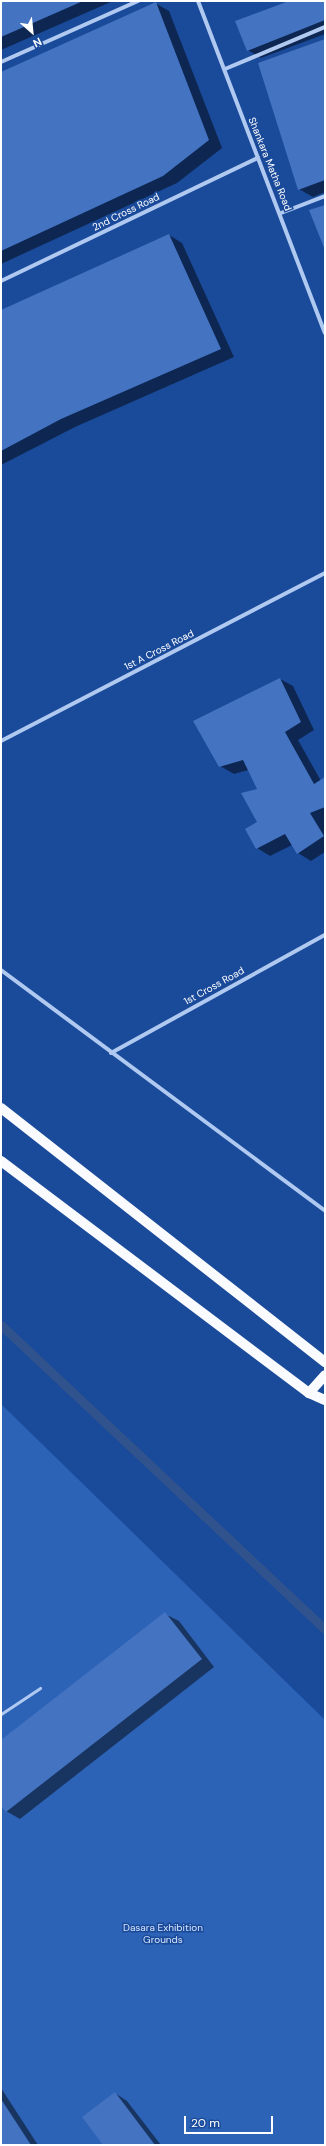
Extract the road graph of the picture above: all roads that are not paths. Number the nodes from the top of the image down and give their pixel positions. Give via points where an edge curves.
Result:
1 (138, 1) edge
2 (198, 1) edge
3 (325, 27) edge
4 (1, 62) edge
5 (225, 69) junction
6 (258, 158) junction
7 (325, 196) edge
8 (281, 213) junction
9 (1, 281) edge
10 (325, 317) edge
11 (319, 320) junction
12 (325, 334) edge
13 (325, 573) edge
14 (1, 741) edge
15 (325, 935) edge
16 (1, 970) edge
17 (111, 1053) junction
18 (1, 1108) edge
19 (1, 1160) edge
20 (325, 1211) edge
21 (325, 1362) edge
22 (325, 1375) edge
23 (309, 1393) junction
24 (325, 1400) edge
25 (40, 1688) dead end
26 (1, 1714) edge

1 - 4 street
2 - 5 street, Shankara Matha Road
3 - 5 street
5 - 6 street, Shankara Matha Road
6 - 8 street, Shankara Matha Road
6 - 9 street, 2nd Cross Road
7 - 8 street
8 - 11 street, Shankara Matha Road
10 - 11 street
11 - 12 street, Shankara Matha Road
13 - 14 street, 1st A Cross Road
15 - 17 street, 1st Cross Road
16 - 17 street
17 - 20 street
18 - 21 main road
19 - 23 main road
22 - 23 main road
23 - 24 main road
25 - 26 lane

